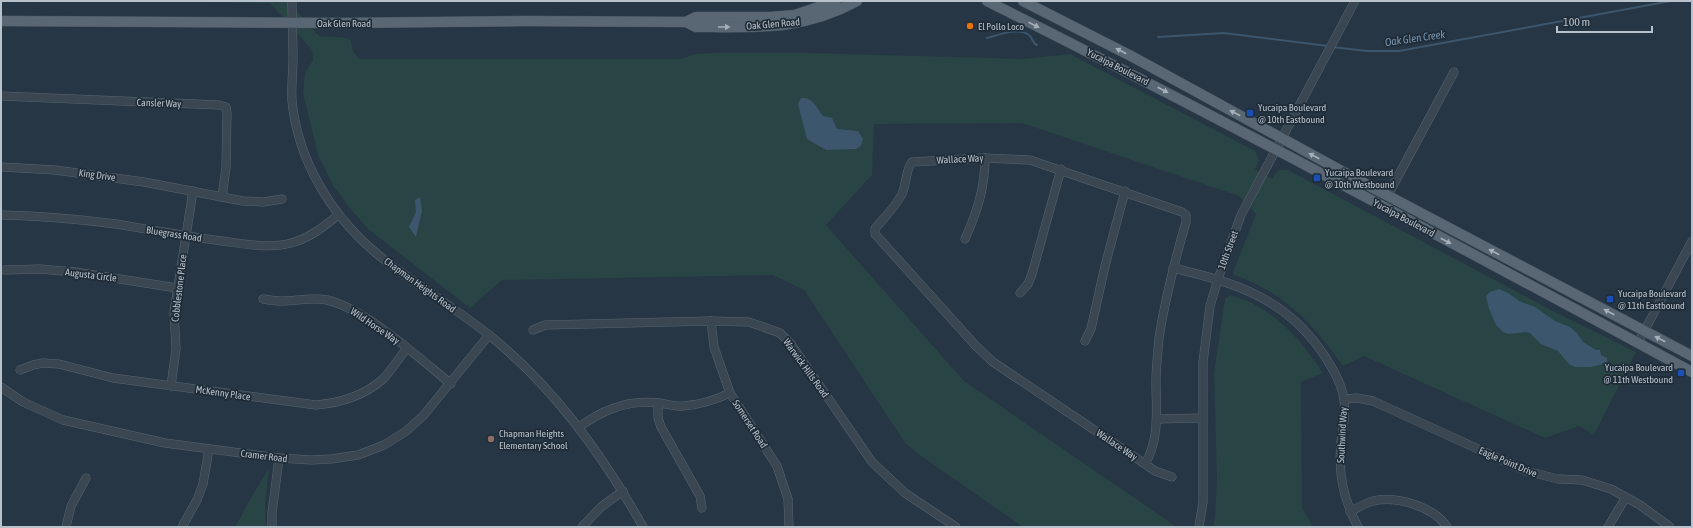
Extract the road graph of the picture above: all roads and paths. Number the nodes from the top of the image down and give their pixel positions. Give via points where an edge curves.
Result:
1 (292, 1) edge
2 (836, 1) edge
3 (857, 1) edge
4 (987, 1) edge
5 (1023, 1) edge
6 (1355, 1) edge
7 (1, 21) edge
8 (292, 22) junction
9 (686, 22) junction
10 (1454, 72) dead end
11 (1, 96) edge
12 (1282, 138) junction
13 (1276, 149) junction
14 (985, 158) junction
15 (1, 167) edge
16 (1061, 169) junction
17 (193, 191) junction
18 (1125, 191) junction
19 (1388, 195) junction
20 (222, 197) junction
21 (282, 199) dead end
22 (338, 215) junction
23 (1, 216) edge
24 (186, 236) junction
25 (966, 239) dead end
26 (1692, 241) edge
27 (1173, 268) junction
28 (4, 270) dead end
29 (1218, 279) junction
30 (177, 288) junction
31 (1020, 293) dead end
32 (263, 299) dead end
33 (711, 321) junction
34 (533, 330) dead end
35 (1644, 331) junction
36 (489, 335) junction
37 (1085, 341) dead end
38 (1638, 343) junction
39 (406, 348) junction
40 (1692, 356) edge
41 (20, 370) dead end
42 (1692, 372) edge
43 (451, 384) junction
44 (171, 386) junction
45 (1, 387) edge
46 (730, 393) junction
47 (1344, 399) junction
48 (658, 403) junction
49 (1202, 418) junction
50 (1157, 419) junction
51 (579, 427) junction
52 (209, 449) junction
53 (279, 458) junction
54 (1145, 464) junction
55 (1172, 477) dead end
56 (86, 478) dead end
57 (623, 491) junction
58 (1626, 497) junction
59 (702, 508) dead end
60 (1350, 512) junction
61 (66, 527) edge
62 (182, 527) edge
63 (272, 527) edge
64 (582, 527) edge
65 (643, 527) edge
66 (789, 527) edge
67 (956, 527) edge
68 (1199, 527) edge
69 (1358, 527) edge
70 (1447, 527) edge
71 (1608, 527) edge
72 (1670, 527) edge

1 - 8 street, Chapman Heights Road
2 - 9 main road, Oak Glen Road via 795,15 696,17
9 -> 3 main road, Oak Glen Road via 696,27 769,27 796,24 815,20
4 -> 13 main road, Yucaipa Boulevard
12 -> 5 main road, Yucaipa Boulevard via 1136,58
6 - 12 street, 10th Street
7 - 8 main road, Oak Glen Road
8 - 9 main road, Oak Glen Road
8 - 22 street, Chapman Heights Road via 292,101 298,135 322,191
10 - 19 street
11 - 20 street, Cansler Way via 226,107 226,168
12 - 13 street, 10th Street
19 -> 12 main road, Yucaipa Boulevard
13 - 29 street, 10th Street via 1241,216
13 -> 38 main road, Yucaipa Boulevard
14 - 16 street, Wallace Way via 1030,160
14 - 25 street via 983,190 977,214
14 - 54 street, Wallace Way via 912,162 908,168 903,193 891,212 875,229 875,234 976,346 994,362
15 - 17 street, King Drive via 55,170
16 - 18 street, Wallace Way
16 - 31 street via 1032,274
17 - 20 street, King Drive
17 - 24 street, Cobblestone Place
18 - 27 street, Wallace Way via 1186,215
18 - 37 street via 1091,329
35 -> 19 main road, Yucaipa Boulevard
20 - 21 street, King Drive via 243,202
22 - 24 street, Bluegrass Road via 317,232 292,243 279,245 253,245
22 - 36 street, Chapman Heights Road via 377,253
23 - 24 street, Bluegrass Road via 40,216
24 - 30 street, Cobblestone Place
26 - 35 street
27 - 29 street, Southwind Way
27 - 50 street, Wallace Way via 1160,338 1156,379
28 - 30 street, Augusta Circle via 40,269 75,272
29 - 47 street, Southwind Way via 1252,292 1298,324 1320,349 1333,369
29 - 49 street, 10th Street via 1207,324
30 - 44 street, Cobblestone Place via 174,328 176,349
32 - 39 street, Wild Horse Way via 317,299 337,303 356,312
33 - 34 street, Warwick Hills Road via 545,325
33 - 46 street, Somerset Road via 714,347
33 - 67 street, Warwick Hills Road via 749,322 780,333 791,344 872,462 905,493
35 - 38 street
40 -> 35 main road, Yucaipa Boulevard
36 - 43 street, Cramer Road
36 - 51 street, Chapman Heights Road via 522,364
38 - 42 main road, Yucaipa Boulevard
39 - 43 street, Wild Horse Way
39 - 44 street, McKenny Place via 382,379 365,392 331,404 316,405
41 - 44 street, McKenny Place via 43,363 59,364 113,378
43 - 53 street, Cramer Road via 423,416 405,432 384,445 331,460
45 - 52 street, Cramer Road via 24,402 63,420 165,443
46 - 48 street via 711,402 696,405
46 - 66 street, Somerset Road via 778,466 788,499
47 - 58 street, Eagle Point Drive via 1373,401 1526,471 1558,479 1595,483 1611,488
47 - 60 street, Southwind Way via 1341,482
48 - 51 street via 639,403 612,408
48 - 59 street via 661,427 700,496
49 - 50 street
49 - 68 street, 10th Street via 1203,486
50 - 54 street, Wallace Way via 1155,438
51 - 57 street, Chapman Heights Road
52 - 53 street, Cramer Road
52 - 62 street via 201,490
53 - 63 street
54 - 55 street, Wallace Way
56 - 61 street via 71,506
57 - 64 street via 601,507
57 - 65 street, Chapman Heights Road
58 - 71 street
58 - 72 street, Eagle Point Drive
60 - 69 street, Southwind Way
60 - 70 street via 1373,502 1391,500 1410,503 1429,511

